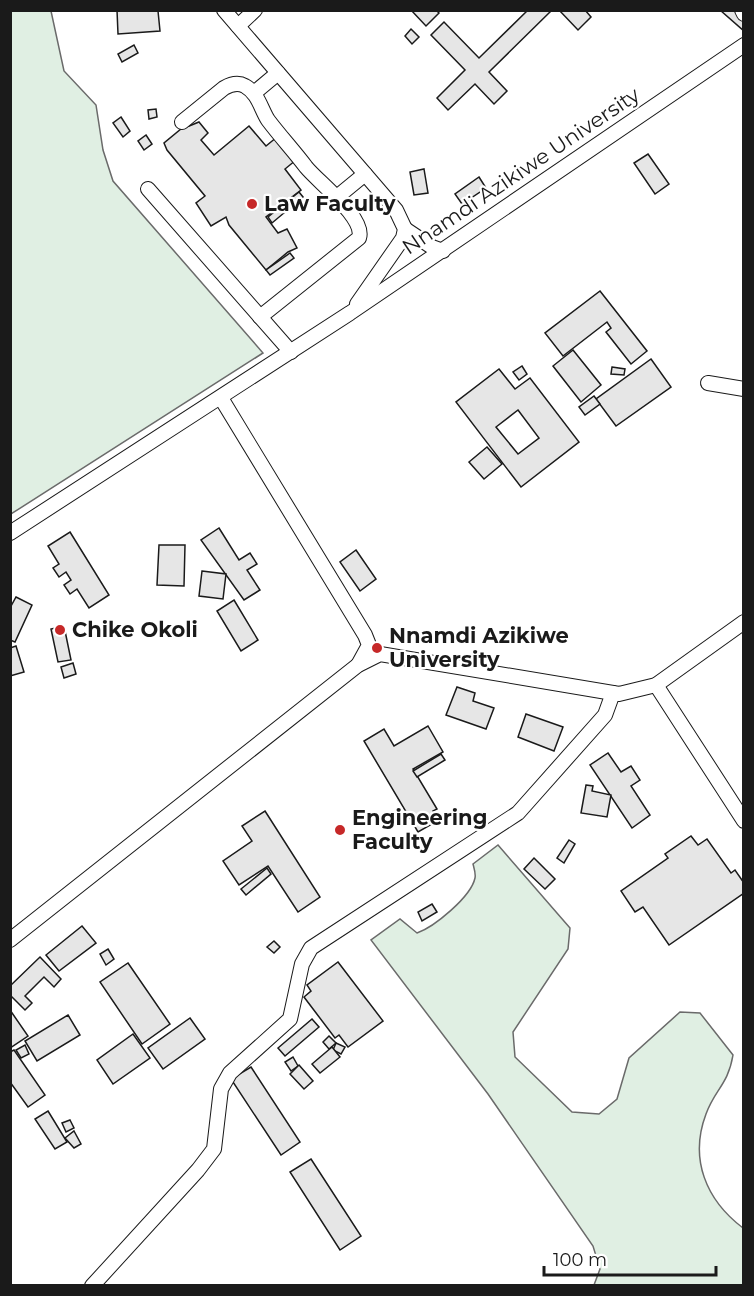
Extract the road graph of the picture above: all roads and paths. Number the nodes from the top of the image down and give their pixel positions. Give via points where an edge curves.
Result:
1 (224, 10) edge
2 (255, 10) edge
3 (238, 26) junction
4 (744, 45) edge
5 (278, 73) junction
6 (254, 93) junction
7 (182, 122) dead end
8 (365, 174) junction
9 (148, 189) dead end
10 (338, 197) junction
11 (405, 229) junction
12 (442, 251) junction
13 (350, 313) junction
14 (260, 317) junction
15 (291, 352) junction
16 (708, 382) dead end
17 (744, 388) edge
18 (221, 398) junction
19 (10, 533) edge
20 (744, 622) edge
21 (375, 650) junction
22 (656, 685) junction
23 (613, 693) junction
24 (744, 821) edge
25 (10, 940) edge
26 (93, 1286) edge

1 - 3 street
2 - 3 street
3 - 5 street
4 - 12 street, Nnamdi Azikiwe University
5 - 6 street
5 - 8 street
6 - 7 street via 245,86 231,84
6 - 10 street via 267,119 316,179
8 - 10 street
8 - 11 street via 396,210
9 - 14 street
10 - 14 street via 359,226 359,238
11 - 12 street
11 - 13 street via 403,238
12 - 13 street, Nnamdi Azikiwe University
13 - 15 street, Nnamdi Azikiwe University
14 - 15 street
15 - 18 street, Nnamdi Azikiwe University
16 - 17 street
18 - 19 street, Nnamdi Azikiwe University
18 - 21 street
20 - 22 street
21 - 23 street
21 - 25 street
22 - 23 street
22 - 24 street
23 - 26 street via 605,715 518,813 311,948 302,964 290,1019 230,1072 221,1089 214,1149

